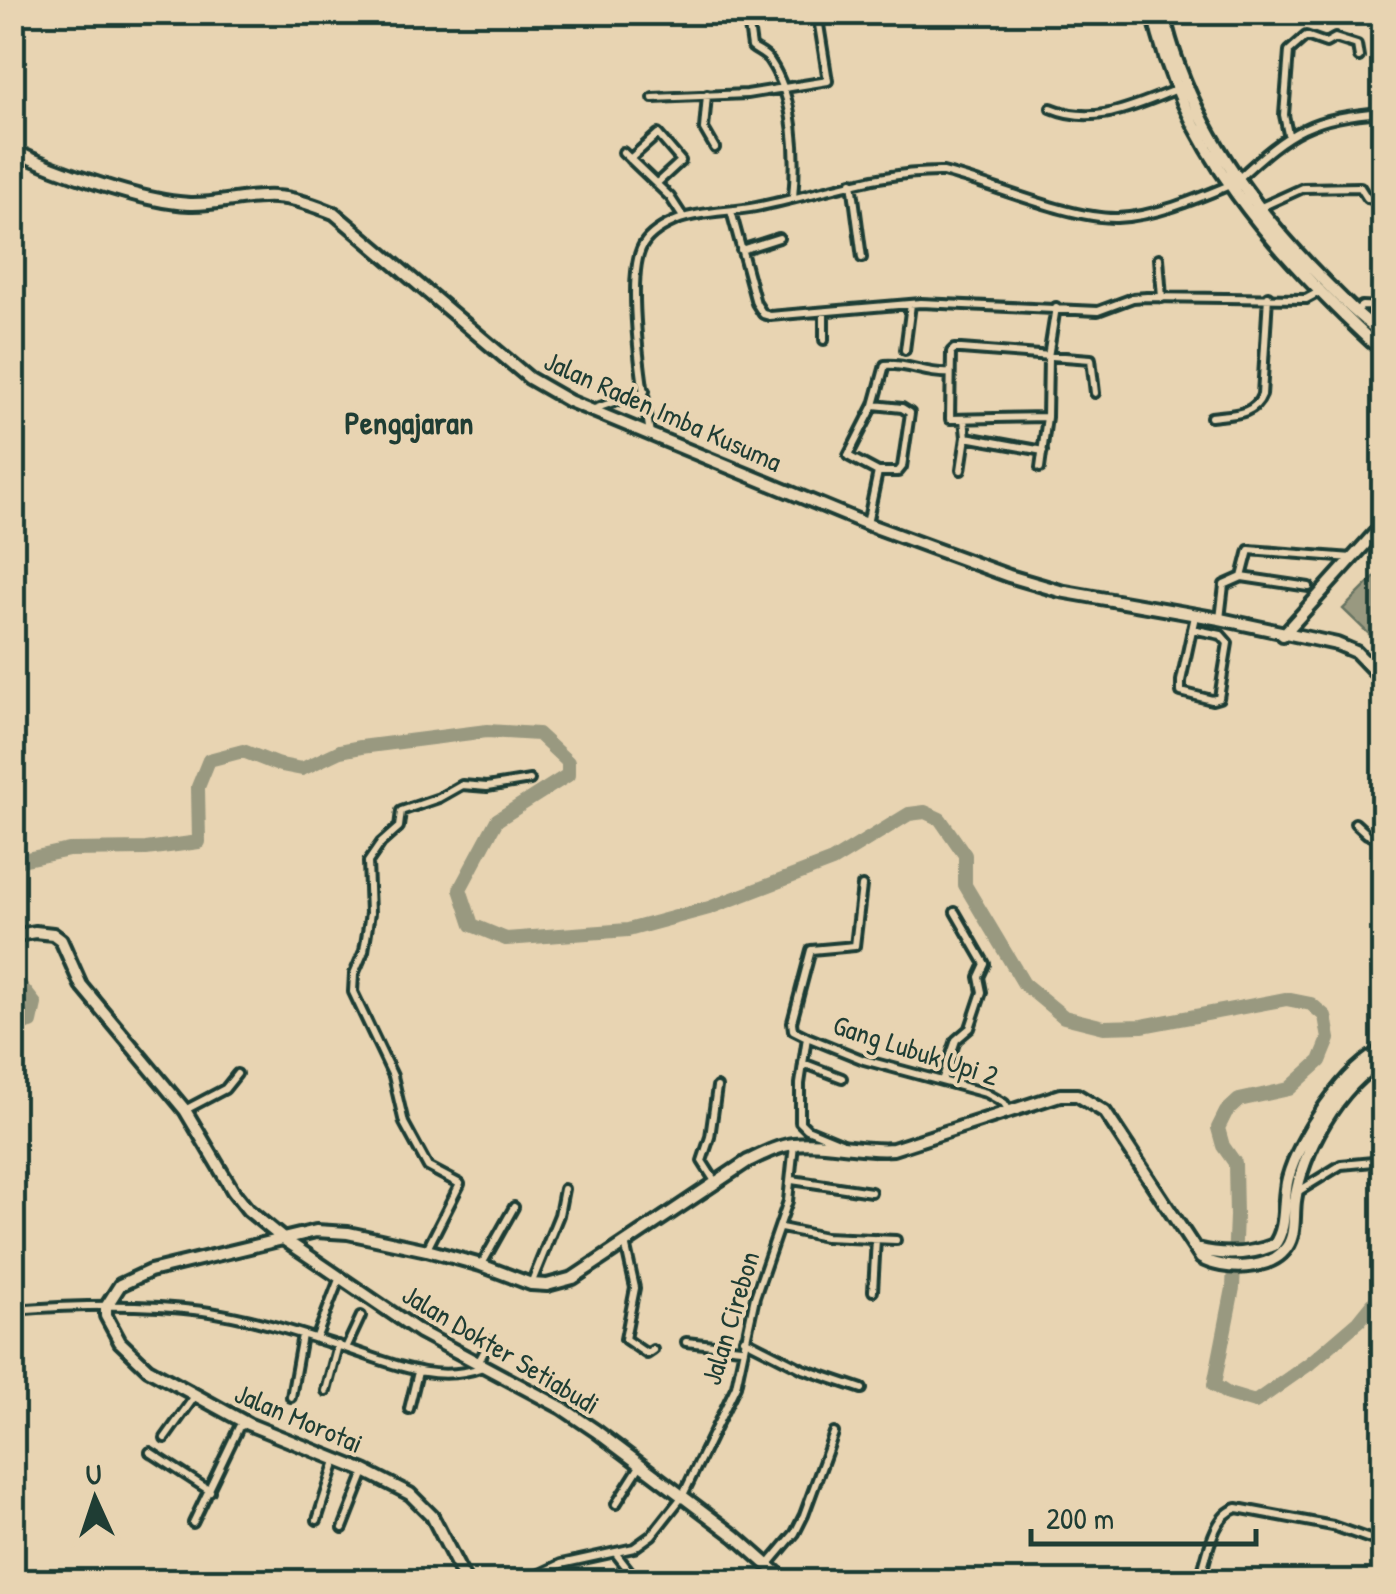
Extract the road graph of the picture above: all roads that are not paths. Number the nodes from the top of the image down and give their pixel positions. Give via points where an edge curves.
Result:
1 (746, 12) edge
2 (817, 12) edge
3 (1153, 12) edge
4 (1163, 12) edge
5 (1165, 39) junction
6 (1359, 57) dead end
7 (1179, 89) junction
8 (781, 90) junction
9 (708, 96) junction
10 (653, 98) dead end
11 (1051, 108) dead end
12 (1384, 112) edge
13 (1201, 125) junction
14 (1288, 134) junction
15 (715, 148) dead end
16 (12, 150) edge
17 (623, 152) dead end
18 (630, 159) junction
19 (852, 182) junction
20 (1234, 182) junction
21 (656, 184) junction
22 (793, 198) junction
23 (1384, 202) edge
24 (1251, 206) junction
25 (731, 211) junction
26 (684, 218) junction
27 (780, 238) dead end
28 (741, 250) junction
29 (862, 258) dead end
30 (1159, 258) dead end
31 (1309, 274) junction
32 (1319, 292) junction
33 (1268, 296) junction
34 (1162, 298) junction
35 (911, 304) junction
36 (1384, 306) edge
37 (1056, 307) junction
38 (1355, 310) junction
39 (824, 312) junction
40 (1384, 334) edge
41 (824, 340) dead end
42 (1384, 348) edge
43 (905, 350) dead end
44 (1048, 356) junction
45 (950, 374) junction
46 (645, 391) junction
47 (1095, 394) dead end
48 (874, 405) junction
49 (592, 410) junction
50 (1047, 417) junction
51 (1211, 417) dead end
52 (964, 420) junction
53 (650, 434) junction
54 (966, 437) junction
55 (1043, 451) junction
56 (1040, 468) dead end
57 (961, 470) dead end
58 (878, 472) junction
59 (1384, 522) edge
60 (867, 524) junction
61 (1352, 558) junction
62 (1242, 577) junction
63 (1309, 587) dead end
64 (1194, 616) junction
65 (1300, 617) junction
66 (1220, 619) junction
67 (1192, 629) junction
68 (1282, 634) junction
69 (1317, 639) junction
70 (1384, 681) edge
71 (530, 780) dead end
72 (1355, 823) dead end
73 (1384, 841) edge
74 (862, 886) dead end
75 (955, 912) dead end
76 (12, 936) edge
77 (807, 1038) junction
78 (1384, 1050) edge
79 (1384, 1060) edge
80 (803, 1064) junction
81 (238, 1074) dead end
82 (842, 1078) dead end
83 (942, 1080) junction
84 (717, 1087) dead end
85 (1008, 1109) junction
86 (185, 1110) junction
87 (794, 1144) junction
88 (844, 1148) junction
89 (1380, 1161) edge
90 (792, 1180) junction
91 (716, 1183) junction
92 (564, 1189) dead end
93 (1298, 1191) junction
94 (871, 1192) dead end
95 (514, 1207) dead end
96 (781, 1228) junction
97 (282, 1238) junction
98 (876, 1239) junction
99 (896, 1240) dead end
100 (625, 1242) junction
101 (427, 1250) junction
102 (1253, 1259) junction
103 (481, 1265) junction
104 (338, 1282) dead end
105 (532, 1284) junction
106 (874, 1291) dead end
107 (106, 1306) junction
108 (12, 1310) edge
109 (360, 1316) dead end
110 (302, 1335) junction
111 (316, 1339) junction
112 (744, 1339) junction
113 (490, 1341) dead end
114 (686, 1342) dead end
115 (342, 1346) junction
116 (742, 1348) junction
117 (654, 1350) dead end
118 (481, 1366) junction
119 (418, 1372) junction
120 (862, 1390) dead end
121 (326, 1392) dead end
122 (196, 1395) junction
123 (291, 1397) dead end
124 (409, 1409) dead end
125 (248, 1424) junction
126 (834, 1432) dead end
127 (166, 1438) dead end
128 (150, 1452) dead end
129 (336, 1461) junction
130 (640, 1466) junction
131 (365, 1471) junction
132 (210, 1491) junction
133 (682, 1497) junction
134 (616, 1504) dead end
135 (316, 1520) dead end
136 (193, 1523) dead end
137 (343, 1528) dead end
138 (1384, 1544) edge
139 (617, 1554) junction
140 (768, 1566) junction
141 (466, 1582) edge
142 (523, 1582) edge
143 (638, 1582) edge
144 (787, 1582) edge
145 (1199, 1582) edge

1 - 8 street via 752,47 768,58
2 - 8 street via 828,81
3 - 5 street
4 - 5 street
5 - 7 street
5 - 13 street
6 - 14 street via 1356,45 1335,38 1326,43 1306,36 1289,51
7 - 11 street via 1092,117
7 - 13 street
8 - 9 street
8 - 22 street via 795,139
9 - 10 street
9 - 15 street via 704,129
12 - 14 street via 1315,122
13 - 20 street
14 - 20 street
16 - 49 street, Jalan Raden Imba Kusuma via 176,202 274,196 334,214 529,378
17 - 18 street
18 - 21 street
18 - 21 street via 658,134 681,161
19 - 20 street via 942,172 1114,218 1174,206
19 - 22 street
19 - 29 street
20 - 24 street
21 - 26 street
22 - 25 street
23 - 24 street via 1367,198 1360,188 1303,188
24 - 31 street
25 - 26 street
25 - 28 street
26 - 46 street via 648,238 638,258
27 - 28 street
28 - 39 street via 762,314
30 - 34 street
31 - 32 street
31 - 38 street
32 - 33 street via 1306,299
32 - 42 street
33 - 34 street
33 - 51 street via 1259,404
34 - 37 street via 1133,298 1106,310
35 - 37 street
35 - 39 street
35 - 43 street
36 - 38 street
37 - 44 street
38 - 40 street
39 - 41 street
44 - 45 street via 954,349
44 - 47 street via 1091,359
44 - 50 street
45 - 48 street via 885,366
45 - 52 street via 949,417
46 - 49 street
46 - 53 street
48 - 58 street via 848,456
48 - 58 street via 910,413 902,467
49 - 53 street, Jalan Raden Imba Kusuma
50 - 52 street
50 - 55 street
52 - 54 street
53 - 60 street, Jalan Raden Imba Kusuma
54 - 55 street
54 - 57 street
55 - 56 street
58 - 60 street
59 - 61 street
60 - 64 street, Jalan Raden Imba Kusuma via 1060,591
61 - 62 street via 1254,548 1246,554
61 - 65 street
62 - 63 street
62 - 66 street via 1224,586
64 - 66 street, Jalan Raden Imba Kusuma
64 - 67 street
65 - 68 street
65 - 69 street
66 - 68 street, Jalan Raden Imba Kusuma
67 - 67 street via 1182,692 1219,698 1226,638
68 - 69 street, Jalan Raden Imba Kusuma
69 - 70 street via 1356,652
71 - 101 street via 462,785 401,810 400,827 368,862 370,913 354,992 393,1076 404,1124 428,1167 460,1184
72 - 73 street
74 - 77 street via 855,946 810,952 792,1022
75 - 83 street via 985,964 970,1028 956,1040
76 - 86 street, Jalan Dokter Setiabudi via 36,932 61,940 81,985
77 - 80 street
77 - 83 street, Gang Lubuk Upi 2
78 - 102 street via 1364,1062 1309,1128 1288,1179 1280,1238
79 - 93 street via 1361,1077 1311,1144
80 - 82 street
80 - 88 street via 800,1122
81 - 86 street via 225,1089
83 - 85 street, Gang Lubuk Upi 2 via 986,1093
84 - 91 street via 702,1161
85 - 88 street via 892,1149
85 - 102 street via 1060,1095 1091,1101 1105,1112 1203,1260
86 - 97 street, Jalan Dokter Setiabudi via 233,1191
87 - 88 street
87 - 90 street, Jalan Cirebon
87 - 91 street via 748,1160
89 - 93 street via 1341,1165
90 - 94 street
90 - 96 street, Jalan Cirebon
91 - 100 street
92 - 105 street
93 - 102 street via 1288,1246 1271,1260
95 - 103 street
96 - 98 street
96 - 112 street, Jalan Cirebon
97 - 101 street via 348,1233
97 - 107 street via 150,1272 120,1285
97 - 118 street, Jalan Dokter Setiabudi
98 - 99 street
98 - 106 street
100 - 105 street via 573,1278
100 - 117 street via 635,1288 624,1340 646,1354
101 - 103 street
103 - 105 street
104 - 111 street
107 - 108 street
107 - 110 street via 203,1312
107 - 122 street, Jalan Morotai via 120,1342 137,1360
109 - 115 street
110 - 111 street
110 - 123 street
111 - 115 street
112 - 116 street, Jalan Cirebon
112 - 120 street
113 - 118 street
114 - 116 street
115 - 119 street
115 - 121 street
116 - 133 street, Jalan Cirebon via 736,1386
118 - 119 street via 458,1374
118 - 130 street, Jalan Dokter Setiabudi via 562,1408
119 - 124 street
122 - 125 street, Jalan Morotai
122 - 127 street
125 - 129 street, Jalan Morotai
125 - 132 street via 239,1427
126 - 140 street via 804,1515
128 - 132 street
129 - 131 street, Jalan Morotai
129 - 135 street
130 - 133 street, Jalan Dokter Setiabudi
130 - 134 street
131 - 137 street
131 - 141 street, Jalan Morotai via 422,1504
132 - 136 street
133 - 139 street, Jalan Cirebon via 652,1535
133 - 140 street, Jalan Dokter Setiabudi
138 - 145 street via 1333,1526 1237,1508 1216,1530
139 - 142 street via 561,1564
139 - 143 street
140 - 144 street, Jalan Dokter Setiabudi

